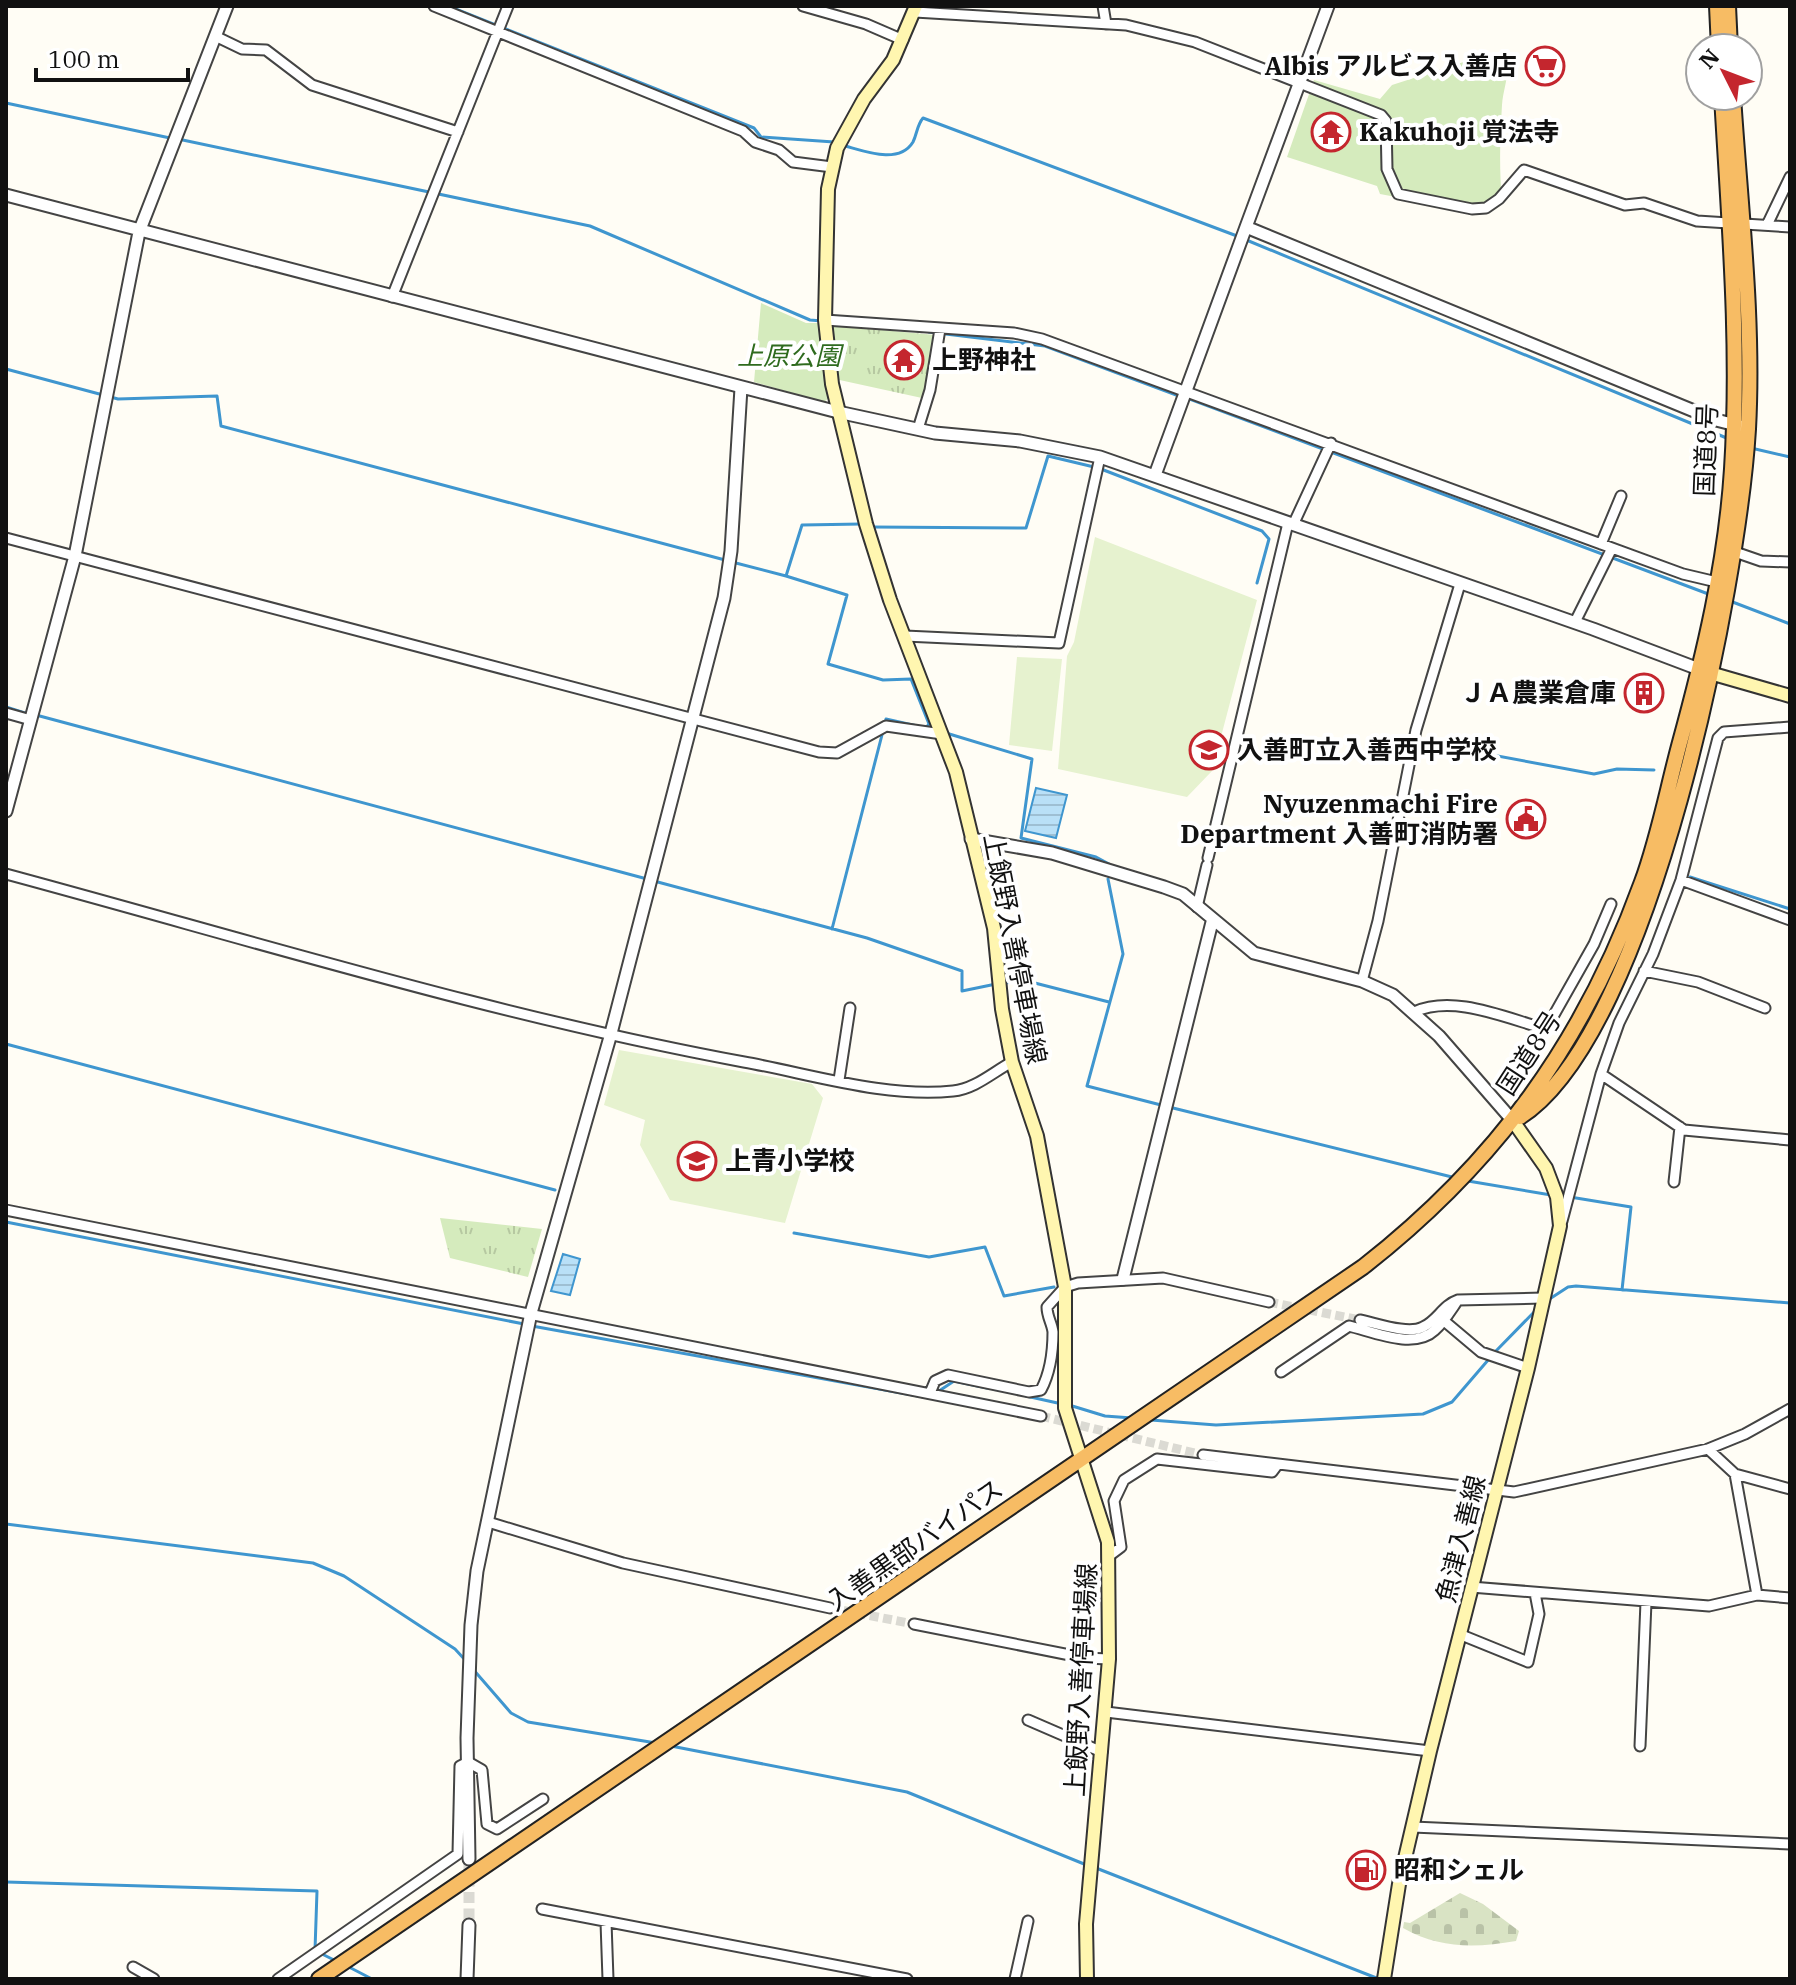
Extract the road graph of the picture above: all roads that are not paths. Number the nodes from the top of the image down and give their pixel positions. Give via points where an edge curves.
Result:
1 (227, 6) edge
2 (434, 6) edge
3 (508, 6) edge
4 (803, 6) edge
5 (1103, 6) edge
6 (1328, 6) edge
7 (1717, 6) edge
8 (1728, 6) edge
9 (916, 9) edge
10 (1106, 24) junction
11 (498, 31) junction
12 (1718, 32) edge
13 (1729, 32) edge
14 (215, 36) junction
15 (903, 40) junction
16 (1300, 81) junction
17 (1724, 112) edge
18 (1733, 112) edge
19 (458, 132) junction
20 (832, 167) junction
21 (1790, 177) edge
22 (6, 195) edge
23 (1735, 225) junction
24 (1767, 225) junction
25 (1246, 227) junction
26 (1790, 227) edge
27 (139, 232) junction
28 (392, 297) junction
29 (825, 320) junction
30 (940, 329) junction
31 (741, 388) junction
32 (1187, 389) junction
33 (838, 412) junction
34 (1733, 424) junction
35 (1748, 428) junction
36 (918, 429) junction
37 (1331, 443) junction
38 (1100, 457) junction
39 (1155, 475) junction
40 (1621, 496) dead end
41 (1291, 524) junction
42 (6, 538) edge
43 (1601, 544) junction
44 (1612, 548) junction
45 (1735, 552) junction
46 (75, 556) junction
47 (1790, 562) edge
48 (1723, 583) junction
49 (1460, 584) junction
50 (1575, 622) junction
51 (905, 636) junction
52 (1705, 671) junction
53 (1790, 696) edge
54 (6, 713) edge
55 (693, 718) junction
56 (31, 720) junction
57 (1790, 727) edge
58 (942, 734) junction
59 (6, 811) edge
60 (971, 839) junction
61 (6, 874) edge
62 (1681, 880) junction
63 (1611, 904) dead end
64 (1197, 907) junction
65 (1790, 920) edge
66 (1212, 922) junction
67 (1644, 971) junction
68 (1362, 981) junction
69 (850, 1008) dead end
70 (1765, 1008) dead end
71 (1414, 1012) junction
72 (610, 1037) junction
73 (1012, 1062) junction
74 (1601, 1074) junction
75 (839, 1080) junction
76 (1513, 1121) junction
77 (1680, 1127) junction
78 (1790, 1140) edge
79 (1674, 1182) dead end
80 (6, 1210) edge
81 (1560, 1226) junction
82 (1123, 1279) junction
83 (1065, 1287) junction
84 (1543, 1298) junction
85 (1458, 1300) junction
86 (1269, 1302) tunnel mouth
87 (531, 1313) junction
88 (1360, 1320) tunnel mouth
89 (1443, 1320) junction
90 (1528, 1368) junction
91 (1281, 1372) dead end
92 (930, 1393) junction
93 (1790, 1409) edge
94 (1041, 1416) tunnel mouth
95 (1708, 1449) junction
96 (1203, 1455) tunnel mouth
97 (1083, 1459) junction
98 (1278, 1464) junction
99 (1735, 1474) junction
100 (1790, 1489) edge
101 (1495, 1492) junction
102 (488, 1522) junction
103 (1109, 1556) junction
104 (1471, 1587) junction
105 (1535, 1593) junction
106 (1757, 1595) junction
107 (1790, 1598) edge
108 (1646, 1602) junction
109 (830, 1608) tunnel mouth
110 (914, 1624) tunnel mouth
111 (1459, 1634) junction
112 (1109, 1659) junction
113 (1106, 1712) junction
114 (1028, 1720) dead end
115 (1640, 1746) dead end
116 (1430, 1751) junction
117 (1102, 1752) junction
118 (468, 1762) junction
119 (543, 1799) dead end
120 (1413, 1827) junction
121 (1790, 1844) edge
122 (469, 1859) tunnel mouth
123 (542, 1909) dead end
124 (1028, 1921) dead end
125 (606, 1922) junction
126 (469, 1925) tunnel mouth
127 (133, 1967) dead end
128 (154, 1979) edge
129 (278, 1979) edge
130 (319, 1979) edge
131 (467, 1979) edge
132 (608, 1979) edge
133 (907, 1979) edge
134 (1015, 1979) edge
135 (1087, 1979) edge
136 (1384, 1979) edge

1 - 14 street
2 - 11 street
3 - 11 street
4 - 15 street
5 - 10 street
6 - 16 street
7 - 12 highway
8 - 13 highway
9 - 10 street
9 - 15 main road, 上飯野入善停車場線
10 - 16 street via 1195,42
11 - 19 street
11 - 20 street via 743,131 793,162
14 - 19 street via 242,49 266,50 312,85
14 - 27 street
15 - 20 main road, 上飯野入善停車場線 via 842,136
16 - 23 street via 1381,115 1386,121 1387,169 1394,189 1408,198 1486,208 1524,170 1625,205 1644,203 1697,221
16 - 25 street
17 - 23 highway, 国道8号
18 - 23 highway, 国道8号
19 - 28 street
20 - 29 main road, 上飯野入善停車場線
21 - 24 street
22 - 27 street
23 - 24 street
23 - 34 highway, 国道8号
23 - 35 highway, 国道8号
24 - 26 street
25 - 32 street
25 - 34 street
27 - 28 street
27 - 46 street
28 - 31 street
29 - 30 street
29 - 33 main road, 上飯野入善停車場線
30 - 32 street via 1042,339
30 - 36 street
31 - 33 street
31 - 55 street via 731,551
32 - 37 street
32 - 39 street
33 - 36 street
33 - 51 main road, 上飯野入善停車場線 via 875,555
34 - 35 street
34 - 48 highway, 国道8号
35 - 45 highway, 国道8号
36 - 38 street
37 - 41 street
37 - 43 street
38 - 39 street
38 - 51 street via 1059,643
39 - 41 street
40 - 43 street
41 - 49 street
41 - 64 street
42 - 46 street
43 - 44 street
44 - 48 street
44 - 50 street
45 - 47 street via 1761,561
45 - 48 highway, 国道8号
46 - 55 street
46 - 56 street
48 - 52 highway, 国道8号
49 - 50 street
49 - 68 street via 1416,730
50 - 52 street
51 - 58 main road, 上飯野入善停車場線
52 - 53 main road
52 - 76 highway, 国道8号 via 1656,885 1627,955 1568,1068 1544,1102
54 - 56 street
55 - 58 street via 819,752 837,753 886,726
55 - 72 street
56 - 59 street
57 - 62 street via 1724,732 1718,738
58 - 60 main road, 上飯野入善停車場線
60 - 64 street via 1052,853 1183,894
60 - 73 main road, 上飯野入善停車場線 via 994,928
61 - 72 street
62 - 65 street
62 - 67 street
63 - 71 street via 1546,1029 1450,1004 1433,1003
64 - 66 street
66 - 68 street via 1254,953
66 - 82 street
67 - 70 street via 1698,982
67 - 74 street
68 - 71 street
69 - 75 street
71 - 76 street
72 - 75 street
72 - 87 street
73 - 75 street via 957,1091 910,1091
73 - 83 main road, 上飯野入善停車場線 via 1037,1136
74 - 77 street
74 - 81 street
76 - 81 main road, 魚津入善線 via 1546,1168
76 - 97 highway, 入善黒部バイパス via 1451,1193 1373,1260
77 - 78 street
77 - 79 street
80 - 87 street
81 - 84 main road, 魚津入善線
82 - 83 street
82 - 86 street via 1163,1278
83 - 92 street via 1047,1307 1053,1329 1049,1376 1041,1390 948,1375 935,1381
83 - 97 main road, 上飯野入善停車場線 via 1065,1408
84 - 85 street
84 - 90 main road, 魚津入善線
85 - 88 street via 1423,1328
85 - 89 street
87 - 92 street
87 - 102 street
89 - 90 street via 1481,1352
89 - 91 street via 1423,1338 1407,1340 1349,1326
90 - 101 main road, 魚津入善線
92 - 94 street
93 - 95 street
95 - 99 street
95 - 101 street
96 - 98 street
97 - 103 main road, 上飯野入善停車場線
97 - 130 highway, 入善黒部バイパス
98 - 101 street
98 - 103 street via 1272,1472 1157,1459 1124,1480 1114,1501 1121,1547
99 - 100 street
99 - 106 street
101 - 104 main road, 魚津入善線
102 - 109 street via 623,1563
102 - 118 street via 471,1625
103 - 112 main road, 上飯野入善停車場線
104 - 105 street
104 - 111 main road, 魚津入善線
105 - 108 street
105 - 111 street via 1539,1614 1528,1662
106 - 107 street
106 - 108 street via 1709,1606
108 - 115 street
110 - 112 street
111 - 116 main road, 魚津入善線
112 - 113 main road, 上飯野入善停車場線
113 - 116 street
113 - 117 main road, 上飯野入善停車場線
114 - 117 street
116 - 120 main road, 魚津入善線
117 - 135 main road, 上飯野入善停車場線 via 1086,1924
118 - 119 street via 482,1770 487,1824 497,1829
118 - 122 street
118 - 129 street via 460,1766 458,1854
120 - 121 street
120 - 136 main road, 魚津入善線
123 - 125 street
124 - 134 street
125 - 132 street
125 - 133 street
126 - 131 street
127 - 128 street

